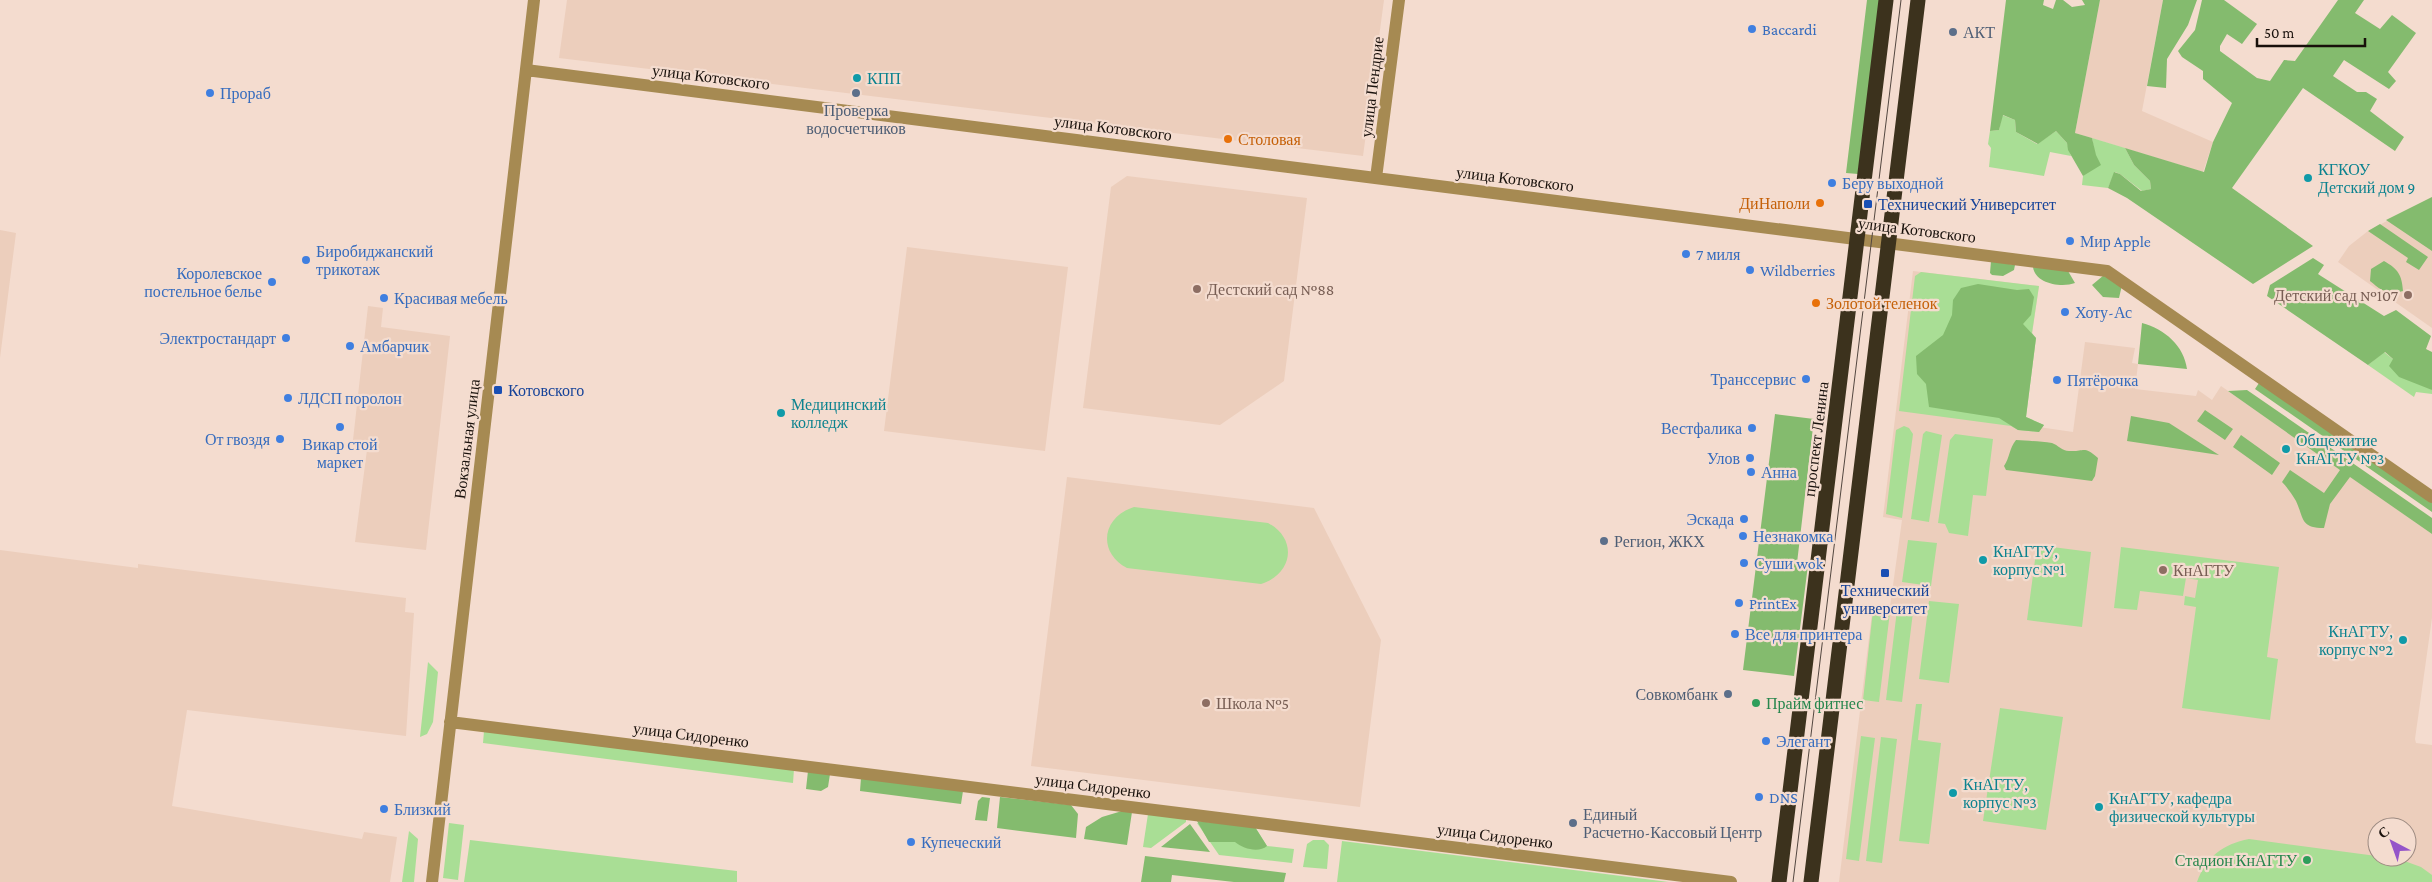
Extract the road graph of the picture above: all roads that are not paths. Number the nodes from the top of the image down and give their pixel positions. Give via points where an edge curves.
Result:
1 (534, 0) edge
2 (1399, 0) edge
3 (1886, 0) edge
4 (1918, 0) edge
5 (526, 70) junction
6 (1376, 178) junction
7 (1858, 239) junction
8 (1889, 242) junction
9 (2432, 497) edge
10 (450, 722) junction
11 (432, 882) edge
12 (1731, 882) edge
13 (1779, 882) edge
14 (1811, 882) edge

1 - 5 street, Вокзальная улица
2 - 6 street, улица Пендрие
3 - 7 highway, проспект Ленина
4 - 8 highway
5 - 6 street, улица Котовского
5 - 10 street, Вокзальная улица
6 - 7 street, улица Котовского
7 - 8 street, улица Котовского
7 - 13 highway, проспект Ленина
8 - 9 street, улица Котовского via 2107,271
8 - 14 highway
10 - 11 street, Вокзальная улица
10 - 12 street, улица Сидоренко

